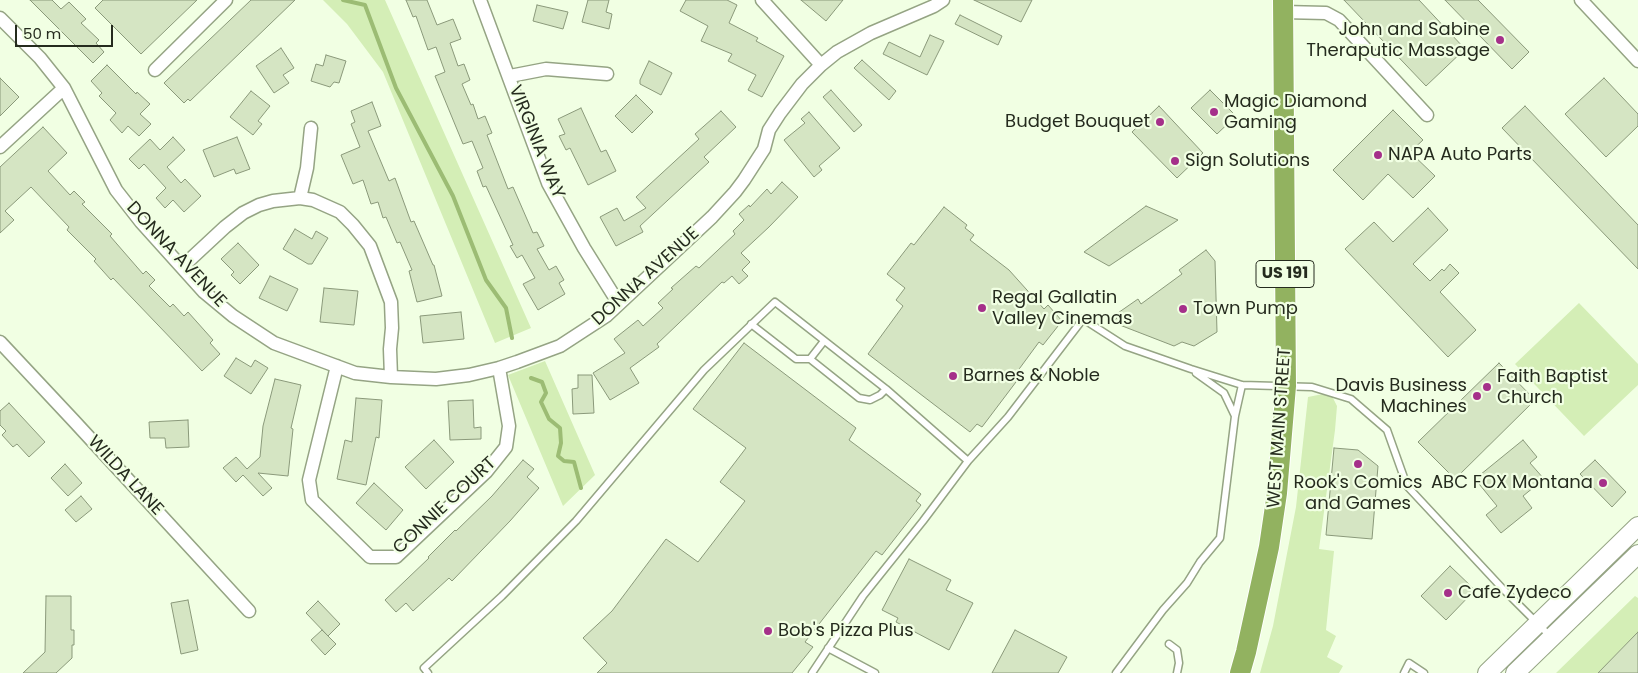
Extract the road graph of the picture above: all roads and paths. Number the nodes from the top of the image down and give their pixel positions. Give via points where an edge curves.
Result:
1 (480, 0) edge
2 (762, 0) edge
3 (943, 0) edge
4 (1582, 0) edge
5 (219, 2) edge
6 (1283, 6) edge
7 (0, 18) edge
8 (1638, 61) edge
9 (821, 65) junction
10 (155, 70) dead end
11 (606, 74) dead end
12 (510, 76) junction
13 (64, 88) junction
14 (1427, 115) dead end
15 (311, 128) dead end
16 (0, 147) edge
17 (300, 198) junction
18 (182, 267) junction
19 (619, 304) junction
20 (751, 324) junction
21 (824, 341) junction
22 (0, 342) edge
23 (810, 359) junction
24 (337, 366) junction
25 (498, 368) junction
26 (1191, 369) junction
27 (391, 377) junction
28 (1242, 385) junction
29 (1286, 386) junction
30 (886, 389) junction
31 (1235, 416) junction
32 (968, 460) junction
33 (1638, 526) edge
34 (1638, 554) edge
35 (249, 611) dead end
36 (1538, 624) junction
37 (1551, 637) junction
38 (1169, 644) dead end
39 (828, 648) junction
40 (428, 673) edge
41 (812, 673) edge
42 (876, 673) edge
43 (1116, 673) edge
44 (1177, 673) edge
45 (1240, 673) edge
46 (1404, 673) edge
47 (1424, 673) edge
48 (1487, 673) edge
49 (1515, 673) edge

1 - 12 street, VIRGINIA WAY
2 - 9 street
3 - 9 street, DONNA AVENUE via 870,33
4 - 8 street
5 - 10 street
6 - 14 street via 1326,13 1339,20
6 - 29 highway, WEST MAIN STREET / US 191
7 - 13 street, DONNA AVENUE via 40,58
9 - 19 street, DONNA AVENUE via 780,113 769,130 764,149 735,192
11 - 12 street via 546,69
12 - 19 street, VIRGINIA WAY via 548,183
13 - 16 street
13 - 18 street, DONNA AVENUE via 116,190
15 - 17 street
17 - 18 street via 260,205 243,213
17 - 27 street via 340,212 370,246 391,302
18 - 24 street, DONNA AVENUE via 204,292 233,316 274,343
19 - 25 street, DONNA AVENUE via 586,331 560,346
20 - 21 lane via 775,302
20 - 23 lane via 796,359
20 - 40 lane via 704,370 576,521 424,668
21 - 23 lane
21 - 30 lane
22 - 35 street, WILDA LANE
23 - 30 lane via 859,398 870,400
24 - 25 street, CONNIE COURT via 309,480 312,500 370,557 396,557 486,472 506,447 509,426
24 - 27 street, DONNA AVENUE via 355,373
25 - 27 street, DONNA AVENUE via 436,379
26 - 28 lane
26 - 31 lane via 1224,393
26 - 32 lane via 1125,346 1083,319 1008,417
28 - 29 lane
28 - 31 lane
29 - 36 lane via 1312,386 1350,399 1387,430 1407,486
29 - 45 highway, WEST MAIN STREET / US 191 via 1269,547
30 - 32 lane
31 - 43 lane via 1220,538
32 - 39 lane via 863,596
33 - 36 main road
34 - 37 main road
36 - 37 lane
36 - 48 main road
37 - 49 main road
38 - 44 lane via 1177,650 1180,663
39 - 41 lane
39 - 42 lane
46 - 47 lane via 1409,663

